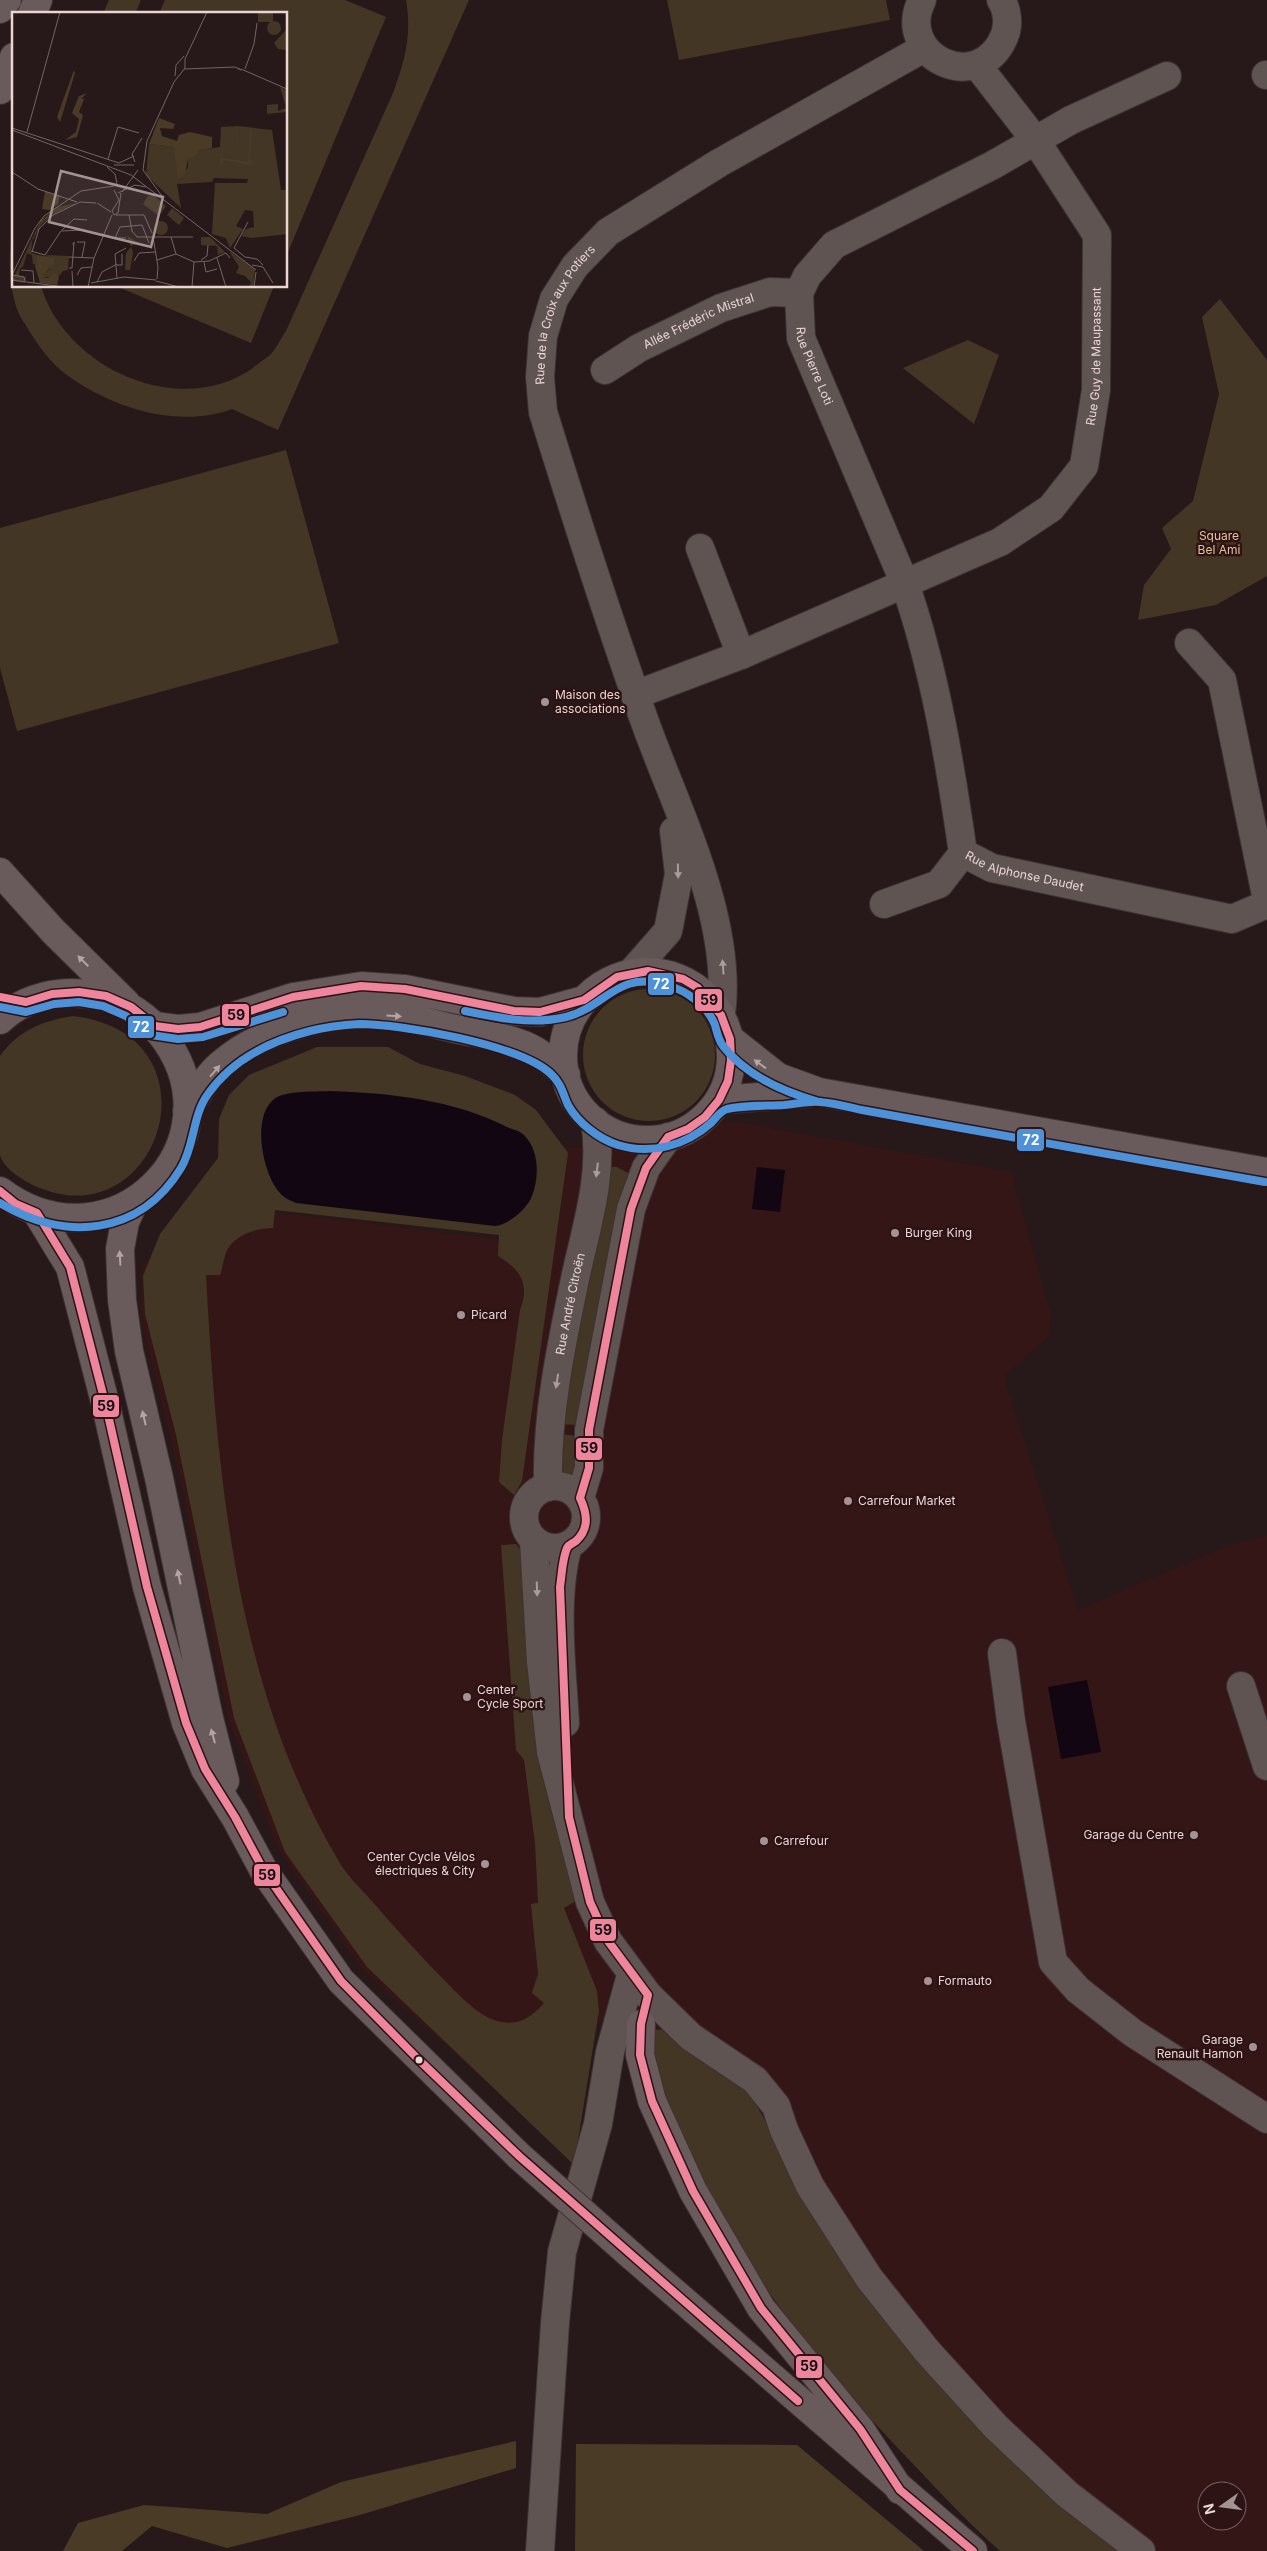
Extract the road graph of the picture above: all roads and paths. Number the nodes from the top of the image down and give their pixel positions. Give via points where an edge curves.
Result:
1 (7, 0) edge
2 (38, 0) edge
3 (922, 0) edge
4 (1007, 1) edge
5 (0, 10) edge
6 (33, 12) edge
7 (924, 48) junction
8 (12, 62) edge
9 (977, 65) junction
10 (1167, 76) dead end
11 (0, 90) edge
12 (1036, 142) junction
13 (799, 293) junction
14 (605, 370) dead end
15 (700, 548) dead end
16 (905, 584) junction
17 (1189, 643) dead end
18 (741, 655) junction
19 (635, 695) junction
20 (656, 754) junction
21 (964, 853) junction
22 (0, 872) edge
23 (1267, 902) edge
24 (884, 904) dead end
25 (631, 973) junction
26 (0, 997) edge
27 (584, 1000) junction
28 (26, 1002) junction
29 (131, 1007) junction
30 (0, 1020) edge
31 (155, 1026) junction
32 (726, 1027) junction
33 (566, 1075) junction
34 (819, 1092) junction
35 (719, 1100) junction
36 (187, 1111) junction
37 (595, 1121) junction
38 (668, 1137) junction
39 (1267, 1172) edge
40 (0, 1191) edge
41 (134, 1202) junction
42 (38, 1213) junction
43 (548, 1487) junction
44 (580, 1498) junction
45 (534, 1541) junction
46 (568, 1546) junction
47 (1002, 1653) dead end
48 (1241, 1686) dead end
49 (1267, 1766) edge
50 (234, 1817) junction
51 (569, 1817) junction
52 (640, 1985) junction
53 (641, 2024) junction
54 (610, 2052) junction
55 (1267, 2119) edge
56 (900, 2490) junction
57 (540, 2551) edge
58 (973, 2551) edge
59 (1141, 2551) edge

1 - 5 main road
2 - 6 main road
3 - 7 street via 916,21
4 - 9 street via 1006,33 1000,46
7 - 9 street via 948,65
7 - 19 street, Rue de la Croix aux Potiers via 719,163 608,232 575,266 554,299 543,336 540,377 543,412
8 - 11 main road
9 - 12 street, Rue Guy de Maupassant
10 - 12 street via 1071,120
12 - 13 street via 834,245 807,276
12 - 16 street, Rue Guy de Maupassant via 1097,235 1096,390 1084,466 1050,508 1000,542
13 - 14 street, Allée Frédéric Mistral via 770,292 721,308 639,348
13 - 16 street, Rue Pierre Loti via 801,338
15 - 18 street
16 - 18 street
16 - 21 street, Rue Alphonse Daudet via 935,694
17 - 23 street, Rue Alphonse Daudet via 1222,680
18 - 19 street
19 - 20 street, Rue de la Croix aux Potiers
20 -> 25 street, Rue de la Croix aux Potiers via 673,824 679,874 668,931
32 -> 20 street, Rue de la Croix aux Potiers via 723,963 710,905 684,822
21 - 23 street, Rue Alphonse Daudet via 992,868 1232,918
21 - 24 street via 939,884
29 -> 22 main road
25 - 27 main road via 605,983
25 - 32 main road via 648,971 682,979 698,988
26 - 28 main road
27 - 31 main road via 540,1012 514,1011 405,989 361,986 293,998 200,1027
27 - 33 main road via 566,1036
28 - 29 main road via 52,994 79,992 106,996
28 - 30 main road
29 - 31 main road
31 - 36 main road via 180,1065
34 -> 32 main road via 778,1077
32 - 35 main road via 731,1060 728,1081
36 -> 33 main road via 202,1085 220,1065 245,1047 322,1018 345,1015 402,1017 492,1036 535,1050
33 - 37 main road via 582,1108
34 - 35 main road
34 - 39 main road
35 - 38 main road via 705,1117
36 - 41 main road via 183,1138 172,1163 156,1185
37 - 38 main road via 611,1132 630,1138
37 -> 43 street, Rue André Citroën via 598,1160 594,1193 560,1360 550,1429
38 - 44 street via 646,1168 631,1209 588,1430 589,1468
40 - 42 main road via 16,1204
41 - 42 main road via 112,1213 87,1218 62,1219
50 -> 41 main road via 128,1351 120,1249 125,1222
42 - 50 main road via 70,1267 148,1587 186,1723 205,1769
43 - 44 street via 565,1487
43 - 45 street via 538,1491 526,1507 525,1526
44 - 46 street via 587,1514 586,1524 577,1540
45 - 46 street via 550,1548
45 -> 51 street via 540,1662 551,1752
46 - 51 street via 560,1588
47 - 55 street via 1053,1962 1078,1990 1134,2033
48 - 49 street
50 - 56 main road, bridge via 264,1872 341,1981 519,2156
51 - 52 street via 590,1902 608,1941
52 - 53 street
52 - 54 street
52 - 59 street via 691,2037 755,2080 776,2106 810,2186 869,2278 927,2351 996,2427 1067,2494
53 - 54 street
53 - 56 main road via 640,2055 652,2101 693,2192 761,2308 860,2429
54 - 57 street via 598,2124 562,2252
56 - 58 main road

